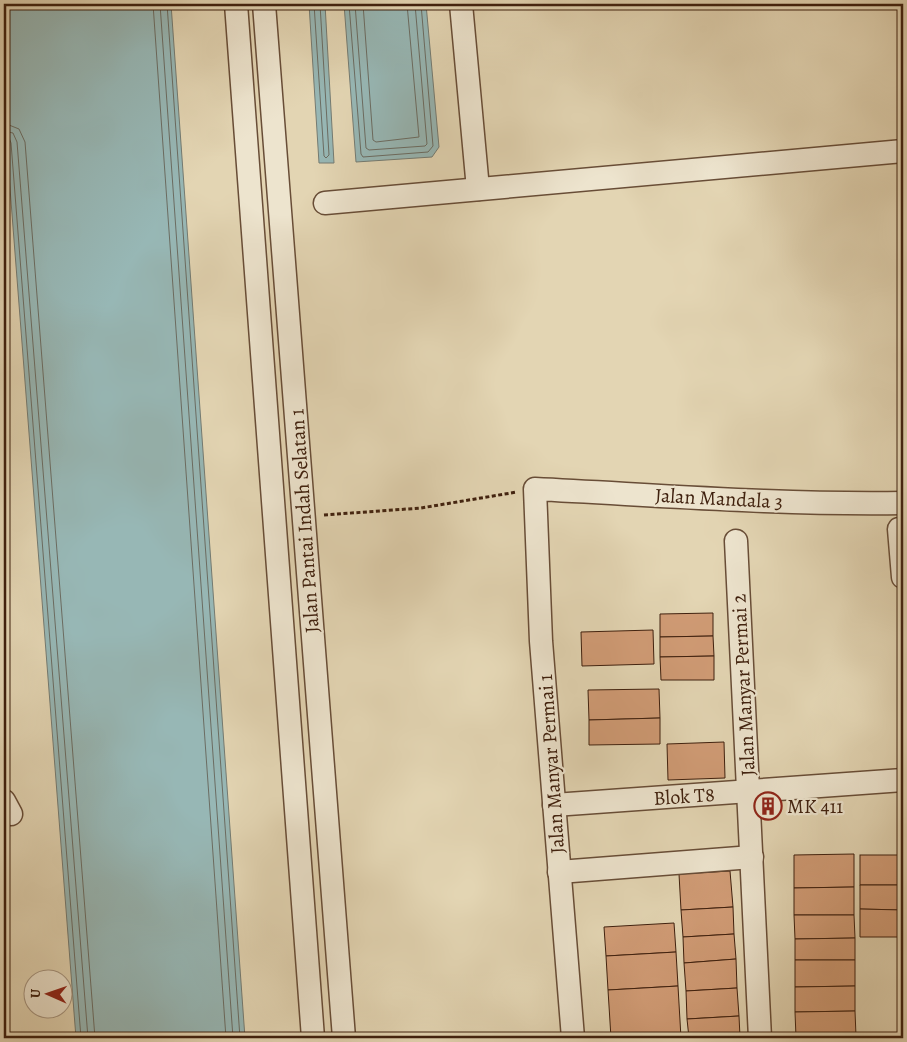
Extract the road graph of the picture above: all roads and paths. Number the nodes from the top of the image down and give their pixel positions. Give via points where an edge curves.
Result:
1 (236, 4) edge
2 (264, 4) edge
3 (461, 4) edge
4 (903, 151) edge
5 (478, 189) junction
6 (325, 203) dead end
7 (535, 489) junction
8 (903, 502) edge
9 (324, 516) dead end
10 (899, 529) dead end
11 (736, 541) dead end
12 (903, 578) edge
13 (903, 780) edge
14 (749, 792) junction
15 (554, 805) junction
16 (752, 857) junction
17 (559, 872) junction
18 (313, 1038) edge
19 (344, 1038) edge
20 (573, 1038) edge
21 (760, 1038) edge

1 - 18 street, Jalan Pantai Indah Selatan 1
2 - 19 street, Jalan Pantai Indah Selatan 1
3 - 5 street
4 - 5 street
5 - 6 street
7 - 8 street, Jalan Mandala 3 via 863,504
7 - 9 path via 421,508
7 - 15 street, Jalan Manyar Permai 1 via 541,641
10 - 12 street
11 - 14 street, Jalan Manyar Permai 2
13 - 14 street, Blok T8
14 - 15 street, Blok T8
14 - 16 street, Jalan Manyar Permai 2
15 - 17 street, Jalan Manyar Permai 1
16 - 17 street
16 - 21 street, Jalan Manyar Permai 2
17 - 20 street, Jalan Manyar Permai 1

